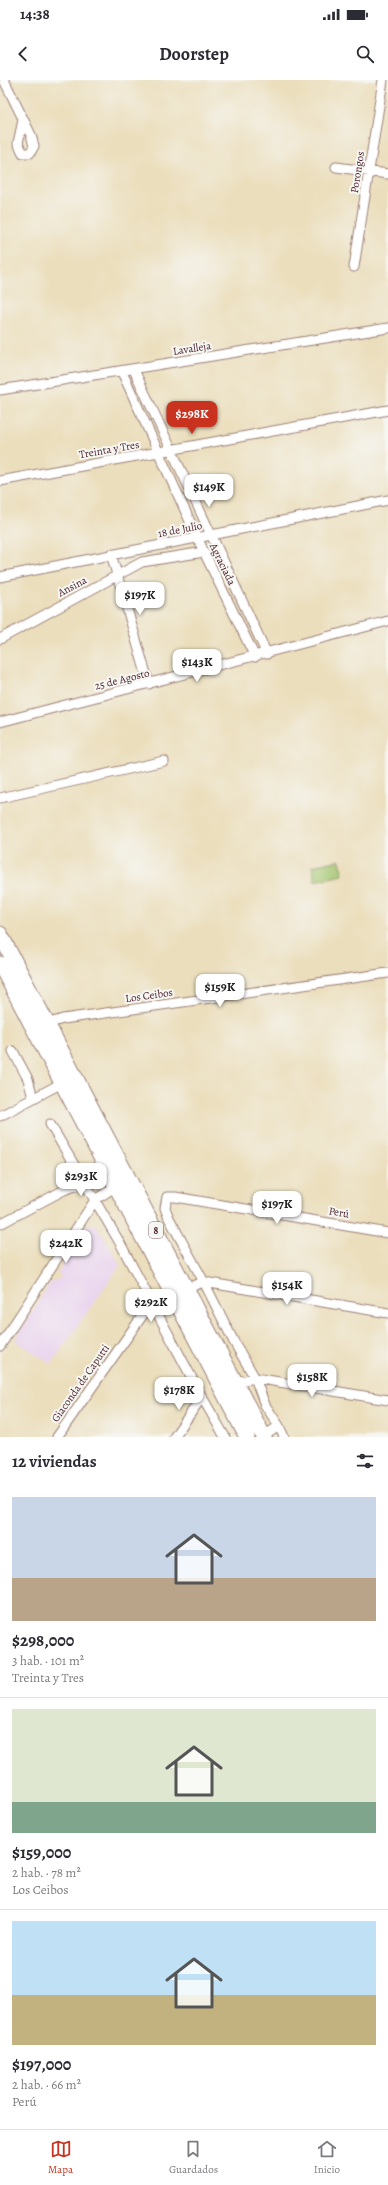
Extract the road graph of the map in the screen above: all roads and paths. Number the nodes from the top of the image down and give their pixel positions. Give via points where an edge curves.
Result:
1 (4, 80) edge
2 (383, 80) edge
3 (23, 120) dead end
4 (336, 167) dead end
5 (369, 171) junction
6 (388, 174) edge
7 (354, 267) dead end
8 (388, 328) edge
9 (134, 370) junction
10 (122, 372) junction
11 (0, 390) edge
12 (388, 410) edge
13 (170, 450) junction
14 (158, 452) junction
15 (0, 481) edge
16 (388, 500) edge
17 (211, 536) junction
18 (198, 538) junction
19 (204, 552) junction
20 (111, 554) junction
21 (117, 575) junction
22 (0, 577) edge
23 (388, 621) edge
24 (0, 639) edge
25 (266, 654) junction
26 (255, 657) junction
27 (149, 684) junction
28 (0, 722) edge
29 (164, 761) dead end
30 (0, 798) edge
31 (0, 934) edge
32 (0, 964) edge
33 (388, 973) edge
34 (41, 1026) junction
35 (13, 1050) dead end
36 (62, 1083) junction
37 (33, 1098) junction
38 (0, 1116) edge
39 (50, 1124) dead end
40 (122, 1182) junction
41 (84, 1183) junction
42 (95, 1200) junction
43 (0, 1224) edge
44 (388, 1233) edge
45 (204, 1282) junction
46 (179, 1290) junction
47 (152, 1302) junction
48 (388, 1313) edge
49 (0, 1346) edge
50 (256, 1378) junction
51 (235, 1382) junction
52 (202, 1398) junction
53 (388, 1400) edge
54 (279, 1426) junction
55 (264, 1436) edge
56 (57, 1437) edge
57 (174, 1437) edge
58 (225, 1437) edge
59 (247, 1437) edge
60 (284, 1437) edge

1 - 3 street
2 - 5 street, Porongos
4 - 5 street
5 - 6 street
5 - 7 street, Porongos
8 - 9 street, Lavalleja
9 - 10 street, Lavalleja
9 - 13 street, Agraciada
10 - 11 street, Lavalleja
10 - 14 street, Agraciada
12 - 13 street, Treinta y Tres
13 - 14 street, Treinta y Tres
13 - 17 street, Agraciada
14 - 15 street, Treinta y Tres
14 - 18 street, Agraciada
16 - 17 street, 18 de Julio
17 - 18 street, 18 de Julio
17 - 25 street, Agraciada
18 - 19 street, Agraciada
18 - 20 street, 18 de Julio
19 - 21 street, Ansina via 142,562
19 - 26 street, Agraciada
20 - 21 street
20 - 22 street, 18 de Julio
21 - 24 street, Ansina
21 - 27 street
23 - 25 street, 25 de Agosto
25 - 26 street, 25 de Agosto
26 - 27 street, 25 de Agosto
27 - 28 street, 25 de Agosto
29 - 30 street
31 - 34 highway, 8
32 - 34 highway, 8
33 - 34 street, Los Ceibos via 63,1019
34 - 36 highway, 8
34 - 40 highway, 8
35 - 37 street via 28,1079
36 - 37 street
36 - 40 highway, 8
37 - 38 street
39 - 41 street
40 - 42 street
40 - 46 highway, 8
41 - 42 street
41 - 43 street via 64,1190
42 - 47 street
42 - 49 street
44 - 45 street, Perú via 174,1196 167,1197 165,1208 169,1218
45 - 46 street, Giaconda de Caputti
45 - 48 street
45 - 50 street via 234,1342
46 - 47 street, Giaconda de Caputti
46 - 51 highway, 8
46 - 59 highway, 8
47 - 52 street
47 - 56 street, Giaconda de Caputti
50 - 51 street
50 - 53 street
50 - 54 street via 265,1405
51 - 55 highway, 8
52 - 57 street
52 - 58 street
54 - 55 street
54 - 60 street

